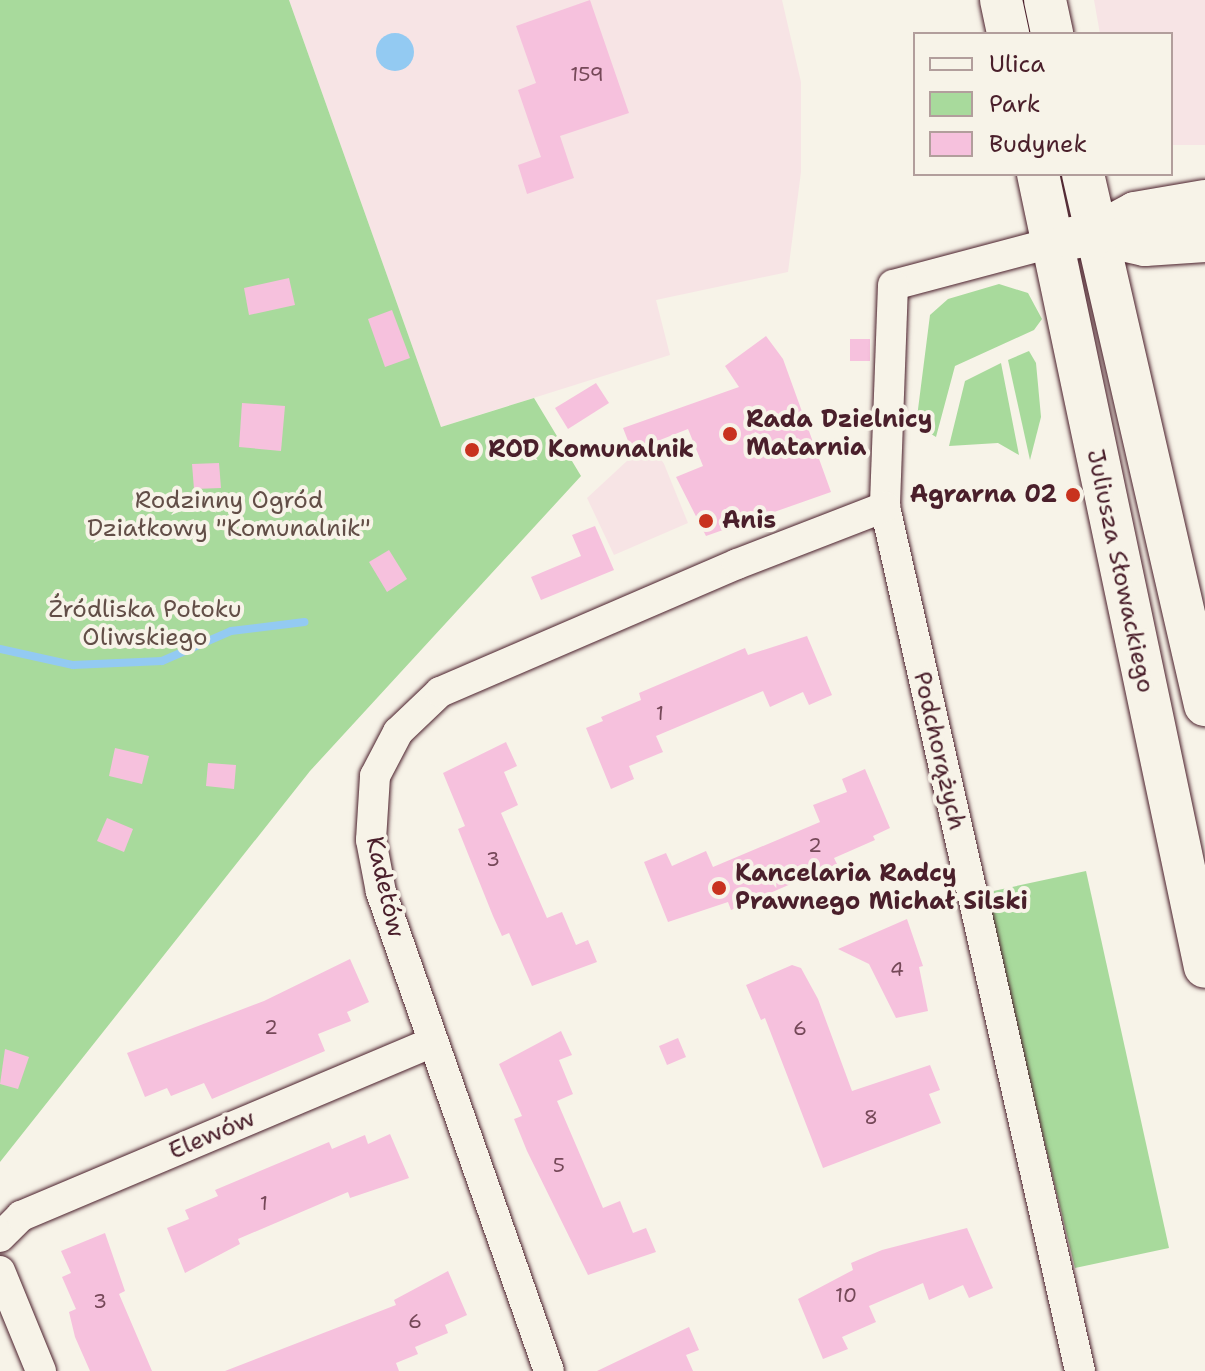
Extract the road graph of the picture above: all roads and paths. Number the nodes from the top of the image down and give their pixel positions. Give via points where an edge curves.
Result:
1 (1001, 0) edge
2 (1045, 0) edge
3 (1008, 32) edge
4 (1052, 32) edge
5 (1038, 176) edge
6 (1083, 176) edge
7 (1205, 201) edge
8 (1096, 234) junction
9 (1205, 241) edge
10 (1051, 243) junction
11 (885, 507) junction
12 (1205, 705) edge
13 (1205, 967) edge
14 (431, 1043) junction
15 (0, 1237) edge
16 (0, 1271) edge
17 (41, 1371) edge
18 (549, 1371) edge
19 (1080, 1371) edge

1 - 3 main road
2 - 4 main road
5 - 10 main road, Juliusza Słowackiego
6 - 8 main road
7 - 8 main road via 1135,213
8 - 9 main road via 1145,245
8 - 10 main road
8 - 12 main road
10 - 11 street, Podchorążych via 893,285
10 - 13 main road, Juliusza Słowackiego
11 - 14 street, Kadetów via 466,678 440,692 398,732 375,776 371,840 385,905
11 - 19 street, Podchorążych
14 - 15 street, Elewów via 21,1216
14 - 18 street, Kadetów
16 - 17 street

